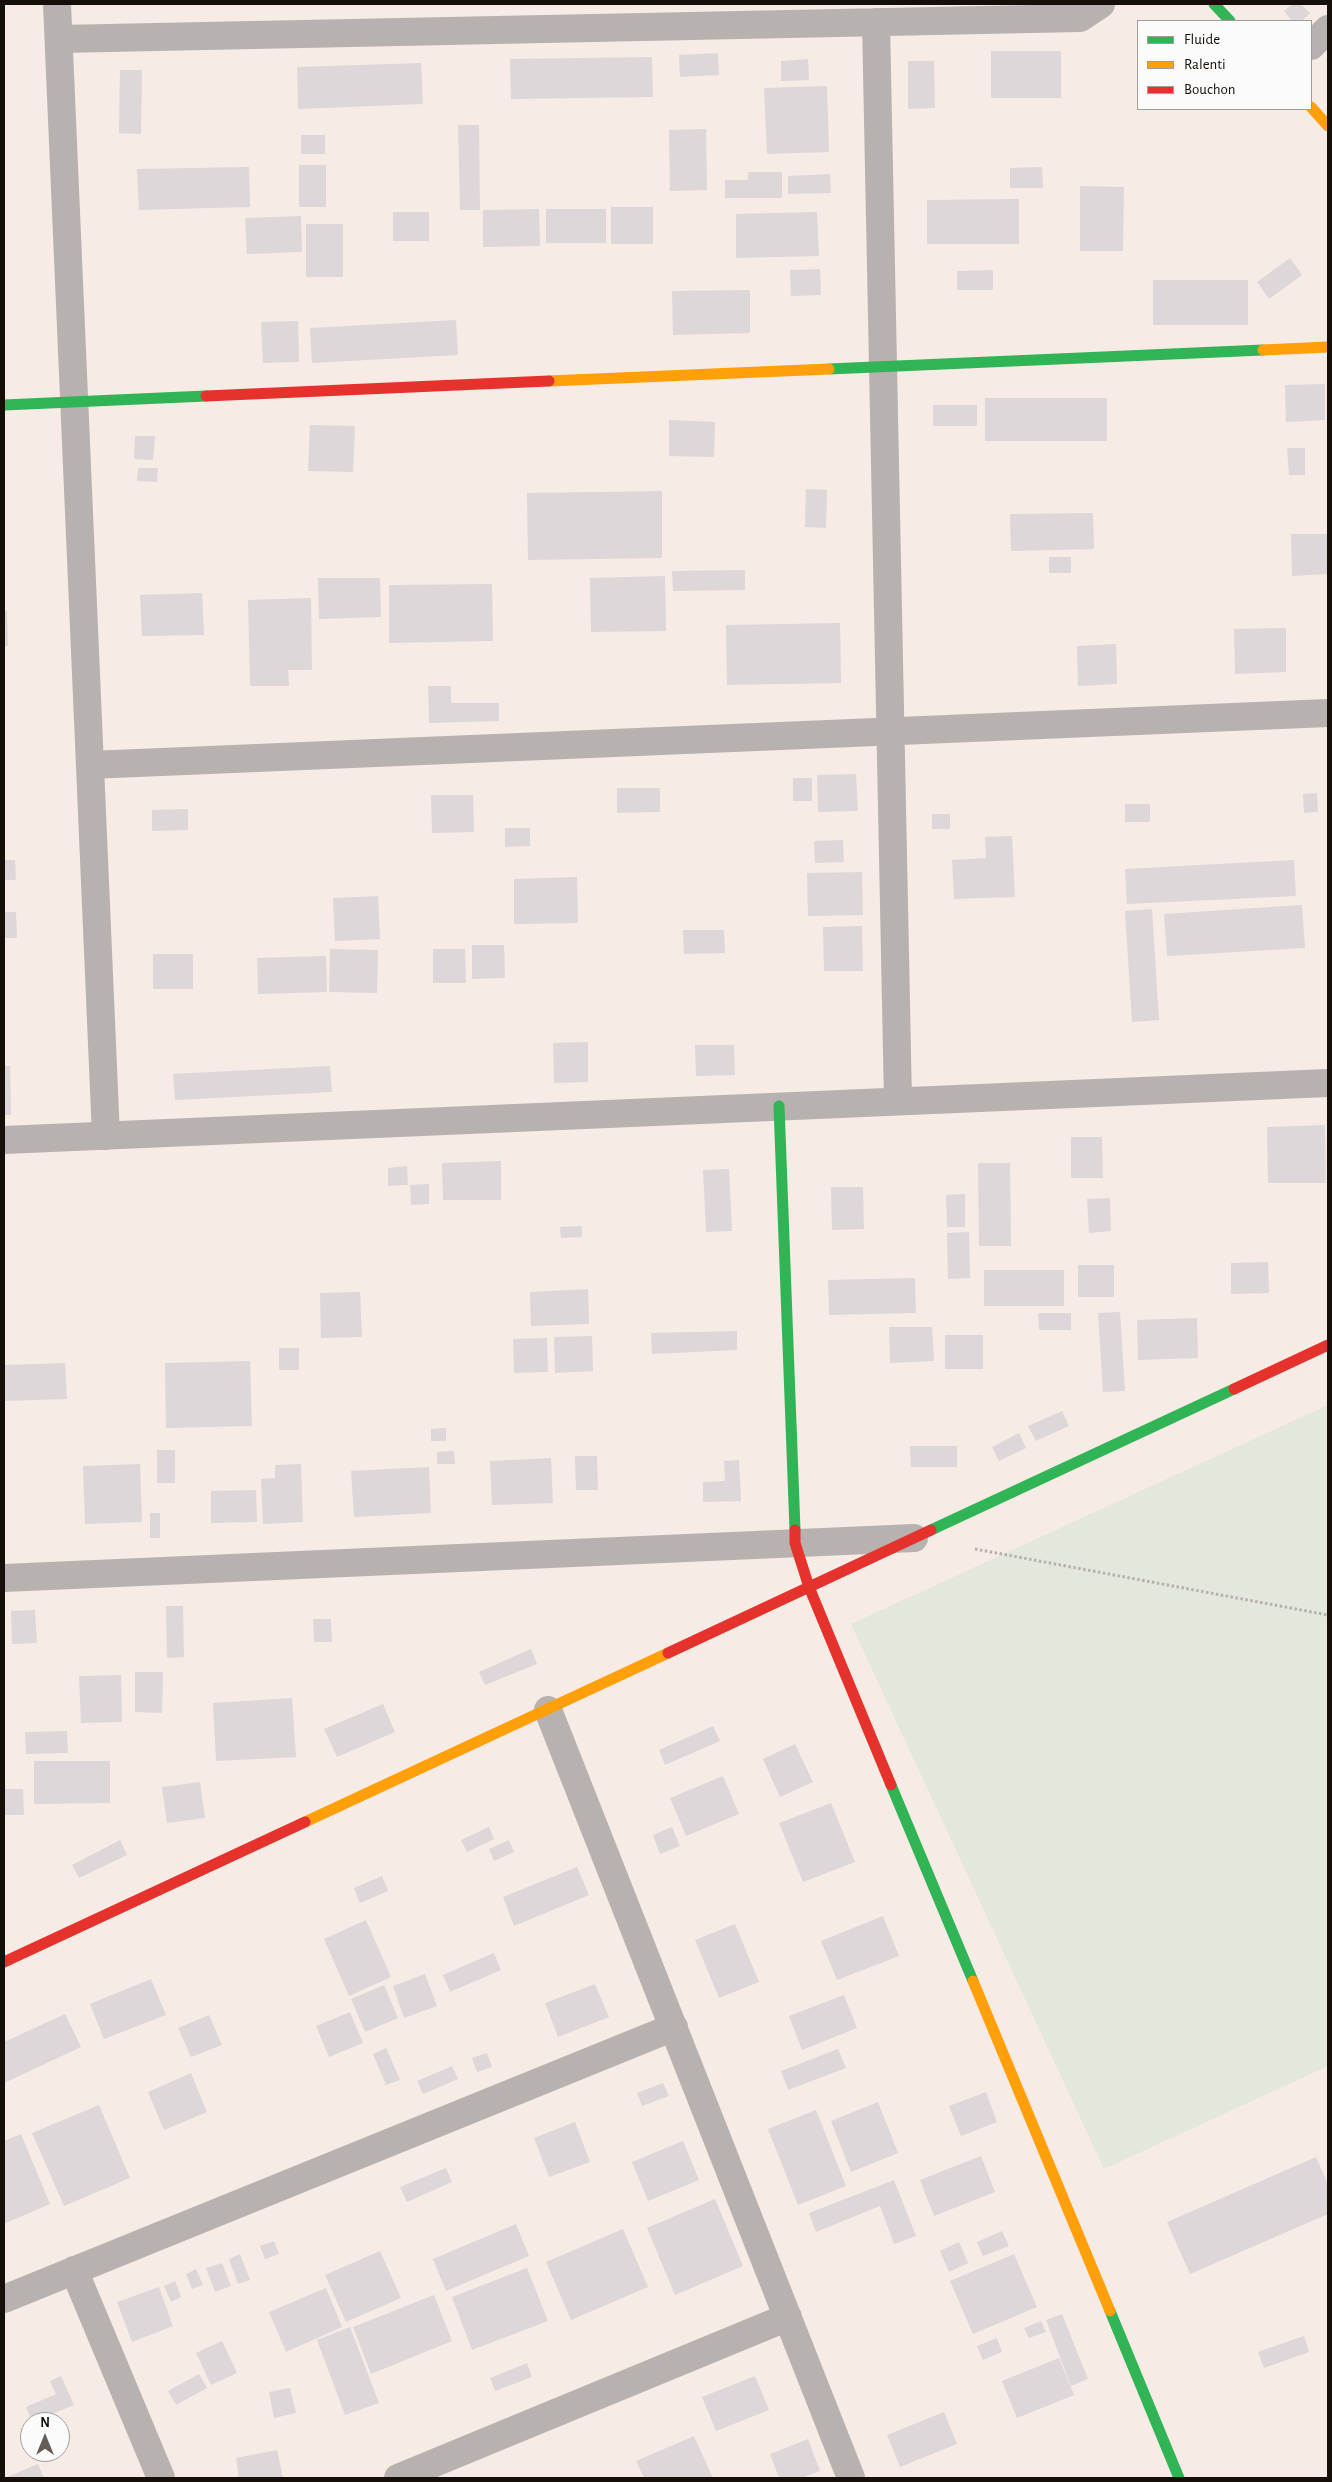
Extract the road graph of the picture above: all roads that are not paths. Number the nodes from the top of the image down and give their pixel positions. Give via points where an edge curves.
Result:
1 (57, 4) edge
2 (1101, 4) edge
3 (1214, 4) edge
4 (1229, 20) edge
5 (876, 22) junction
6 (1328, 29) edge
7 (59, 39) junction
8 (1312, 45) edge
9 (1312, 108) edge
10 (1328, 126) edge
11 (1328, 347) edge
12 (883, 367) junction
13 (74, 402) junction
14 (4, 405) edge
15 (1328, 713) edge
16 (890, 731) junction
17 (90, 765) junction
18 (1328, 1083) edge
19 (898, 1101) junction
20 (779, 1106) junction
21 (106, 1136) junction
22 (4, 1140) edge
23 (1328, 1346) edge
24 (916, 1538) junction
25 (795, 1543) junction
26 (4, 1578) edge
27 (810, 1587) junction
28 (548, 1710) junction
29 (4, 1962) edge
30 (674, 2027) junction
31 (74, 2270) junction
32 (4, 2299) edge
33 (788, 2318) junction
34 (161, 2478) edge
35 (398, 2478) edge
36 (851, 2478) edge
37 (1179, 2478) edge

1 - 7 street
2 - 5 street via 1080,18
3 - 4 street
5 - 7 street
5 - 12 street
6 - 8 street
7 - 13 street
9 - 10 street
11 - 12 street
12 - 13 street
12 - 16 street
13 - 14 street
13 - 17 street
15 - 16 street
16 - 17 street
16 - 19 street
17 - 21 street
18 - 19 street
19 - 20 street
20 - 21 street
20 - 25 street
21 - 22 street
23 - 24 street
24 - 25 street
24 - 27 street
25 - 26 street
25 - 27 street
27 - 28 street
27 - 37 street
28 - 29 street
28 - 30 street
30 - 31 street
30 - 33 street
31 - 32 street
31 - 34 street
33 - 35 street
33 - 36 street

